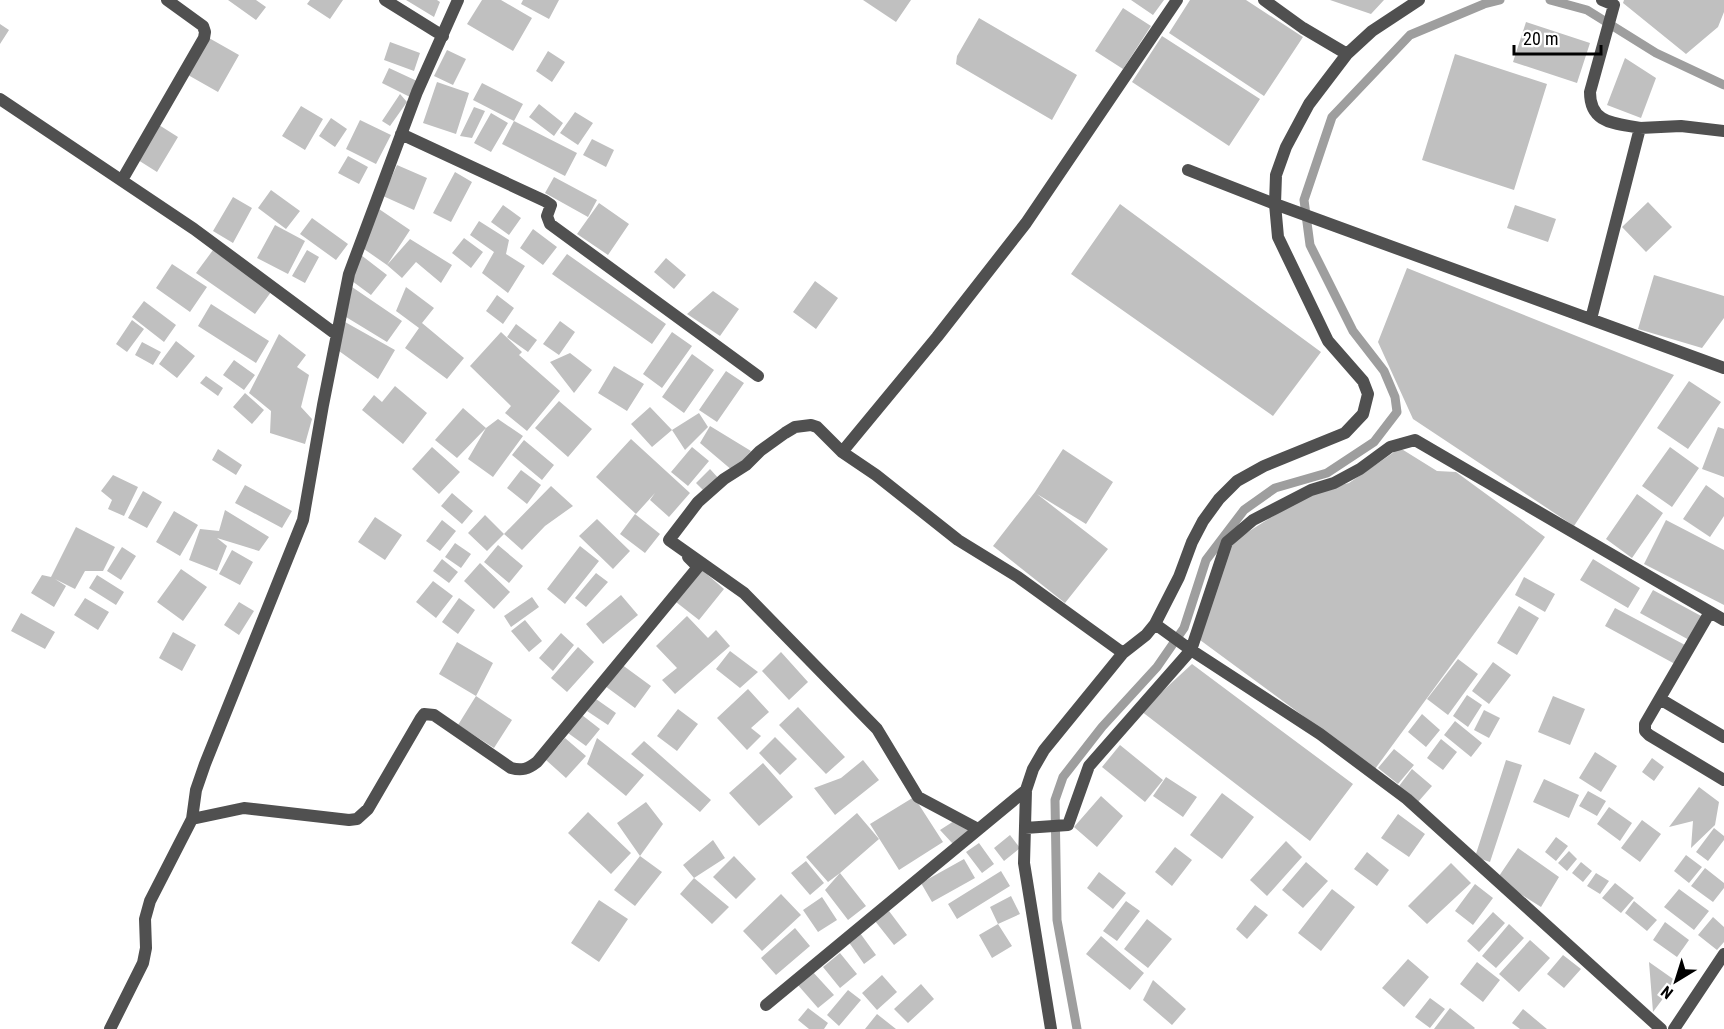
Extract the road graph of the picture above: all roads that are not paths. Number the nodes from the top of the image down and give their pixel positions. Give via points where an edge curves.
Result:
1 (167, 0) edge
2 (385, 0) edge
3 (458, 0) edge
4 (1177, 0) edge
5 (1264, 0) edge
6 (1419, 0) edge
7 (1602, 0) edge
8 (1614, 6) edge
9 (443, 36) junction
10 (1347, 54) junction
11 (0, 99) edge
12 (1640, 128) junction
13 (1724, 131) edge
14 (400, 134) junction
15 (1188, 170) dead end
16 (122, 180) junction
17 (1275, 204) junction
18 (1591, 319) junction
19 (337, 335) junction
20 (1724, 368) edge
21 (758, 376) dead end
22 (842, 452) junction
23 (669, 540) junction
24 (1710, 612) junction
25 (1724, 620) edge
26 (1159, 626) junction
27 (1191, 650) junction
28 (1123, 653) junction
29 (1660, 699) junction
30 (1724, 737) edge
31 (1724, 780) edge
32 (1026, 790) junction
33 (192, 819) junction
34 (1030, 827) junction
35 (978, 829) junction
36 (1724, 954) edge
37 (766, 1005) dead end
38 (110, 1029) edge
39 (1051, 1029) edge
40 (1661, 1029) edge
41 (1674, 1029) edge

1 - 16 street via 198,21 204,38
2 - 9 street
3 - 9 street
4 - 22 street via 1026,223
5 - 10 street
6 - 10 street via 1372,31
7 - 8 street
8 - 12 street via 1590,102 1605,121
9 - 14 street
10 - 17 street via 1309,104 1286,147 1276,175
11 - 16 street
12 - 13 street via 1681,126
12 - 18 street
14 - 19 street via 349,274
14 - 21 street via 550,205 550,224
15 - 17 street
16 - 19 street
17 - 18 street
17 - 26 street via 1278,237 1328,341 1362,381 1368,394 1367,406 1345,433 1264,466 1237,481 1225,493 1192,542
18 - 20 street
19 - 33 street via 303,520 205,764
22 - 23 street via 817,427 795,427 698,502
22 - 28 street via 958,540 1018,577
23 - 33 street via 698,567 530,768 511,768 429,713 421,718 368,810 357,819 244,808
23 - 35 street via 744,593 877,729 918,797
24 - 25 street
24 - 27 street via 1415,440 1390,447 1334,483 1311,490 1253,520 1227,542
24 - 29 street
26 - 27 street
26 - 28 street
27 - 34 street via 1089,766 1068,825
27 - 40 street via 1320,734 1407,799
28 - 32 street via 1044,750
29 - 30 street
29 - 31 street via 1645,731
32 - 34 street
32 - 35 street
33 - 38 street via 150,901 143,963
34 - 39 street via 1024,863
35 - 37 street
36 - 41 street

